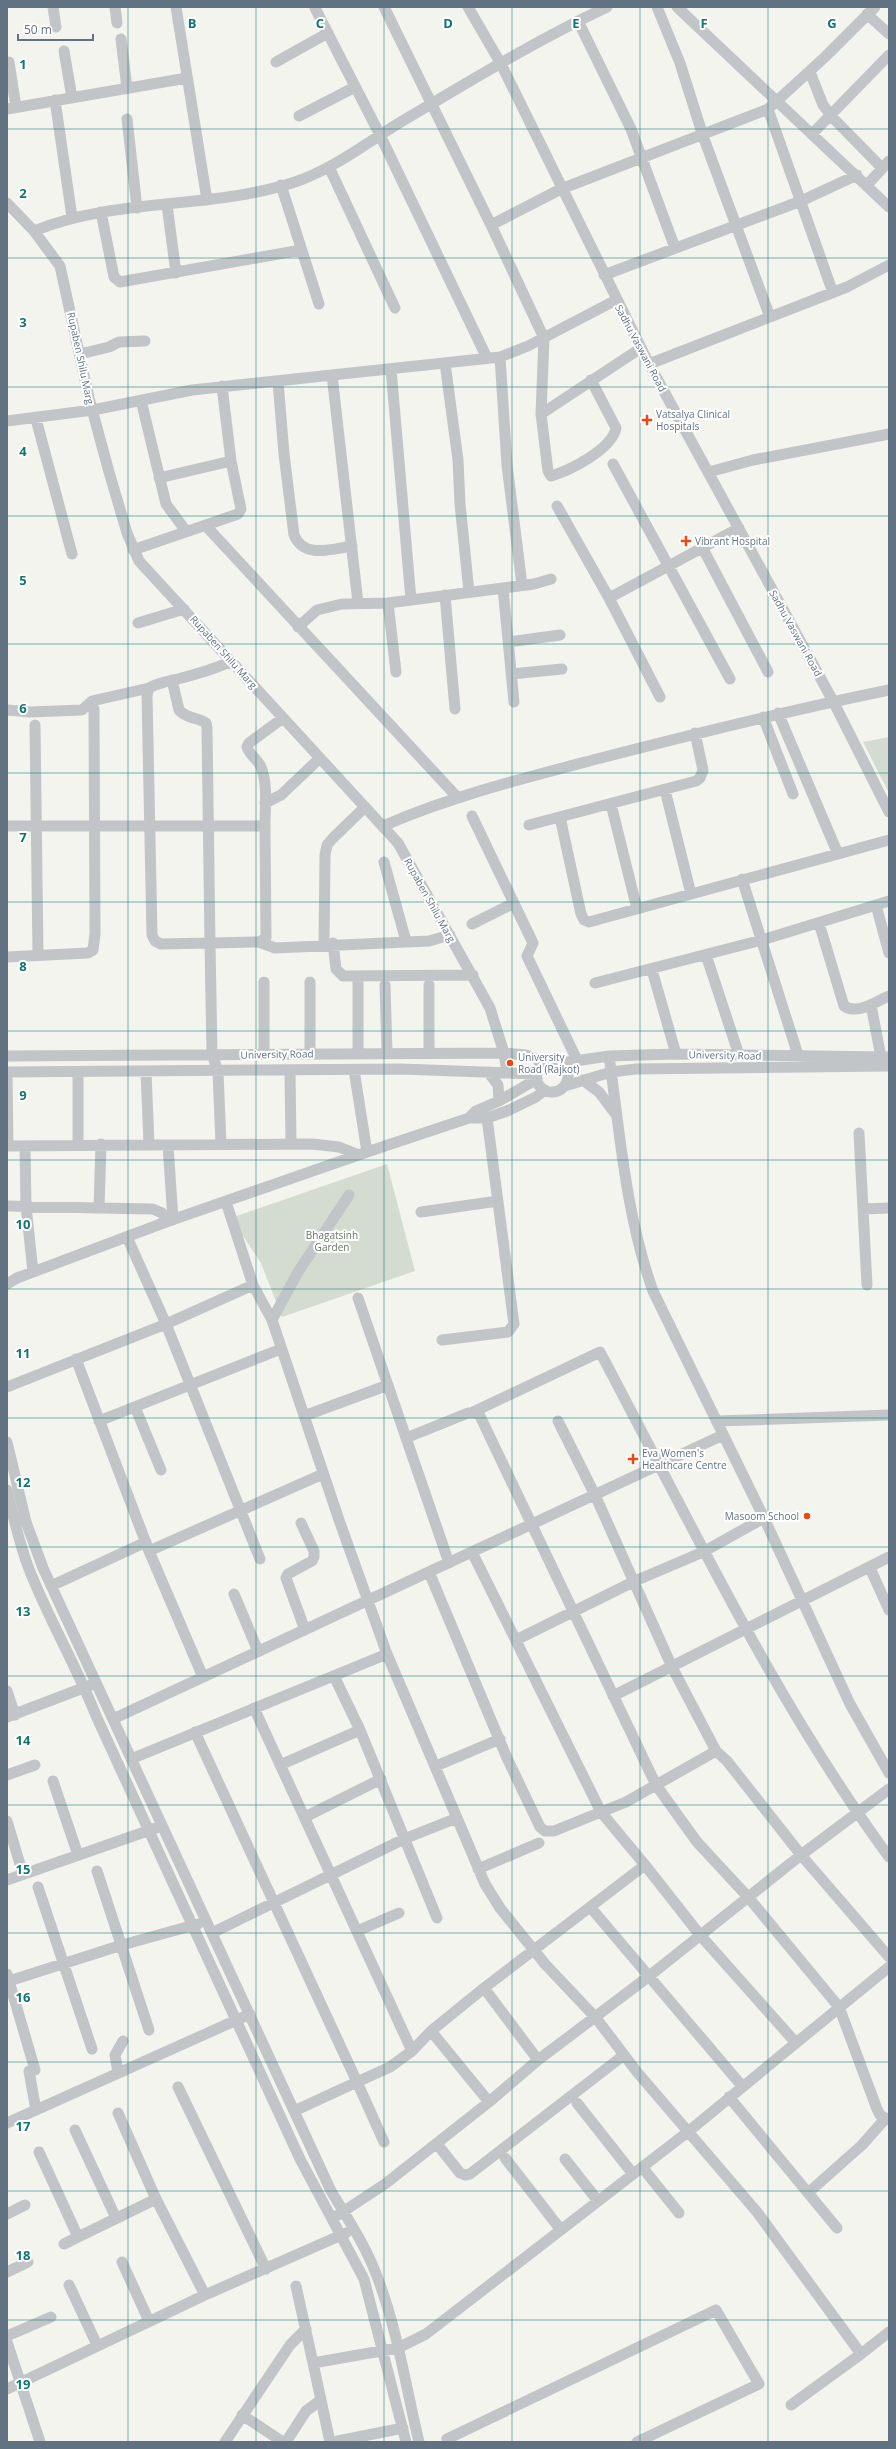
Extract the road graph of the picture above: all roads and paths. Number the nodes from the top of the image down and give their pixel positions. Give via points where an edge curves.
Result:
1 (53, 7) edge
2 (115, 7) edge
3 (176, 7) edge
4 (384, 7) edge
5 (468, 7) edge
6 (607, 7) edge
7 (657, 7) edge
8 (677, 7) edge
9 (315, 8) edge
10 (871, 10) edge
11 (582, 15) edge
12 (117, 23) dead end
13 (56, 27) dead end
14 (328, 33) junction
15 (889, 34) edge
16 (121, 39) dead end
17 (64, 51) dead end
18 (889, 55) edge
19 (9, 62) dead end
20 (276, 62) dead end
21 (501, 64) junction
22 (810, 72) junction
23 (187, 78) junction
24 (355, 87) junction
25 (127, 88) junction
26 (72, 98) junction
27 (56, 100) junction
28 (778, 102) junction
29 (432, 104) junction
30 (11, 108) edge
31 (768, 109) junction
32 (298, 116) dead end
33 (831, 116) junction
34 (127, 119) dead end
35 (812, 134) junction
36 (380, 135) junction
37 (703, 136) junction
38 (642, 158) junction
39 (886, 165) edge
40 (329, 167) junction
41 (856, 175) junction
42 (280, 185) junction
43 (867, 185) junction
44 (561, 189) junction
45 (207, 200) junction
46 (801, 201) junction
47 (7, 203) edge
48 (167, 205) junction
49 (889, 207) edge
50 (137, 208) junction
51 (101, 212) junction
52 (72, 217) junction
53 (491, 225) junction
54 (736, 226) junction
55 (34, 231) junction
56 (675, 248) junction
57 (302, 250) junction
58 (889, 265) edge
59 (176, 273) junction
60 (604, 275) junction
61 (833, 293) junction
62 (616, 300) junction
63 (319, 304) dead end
64 (395, 308) dead end
65 (770, 317) junction
66 (544, 338) junction
67 (145, 341) dead end
68 (641, 348) junction
69 (80, 354) junction
70 (487, 358) junction
71 (500, 358) junction
72 (446, 363) junction
73 (649, 364) junction
74 (391, 370) junction
75 (332, 376) junction
76 (590, 380) junction
77 (278, 382) junction
78 (222, 386) junction
79 (141, 400) junction
80 (92, 410) junction
81 (541, 414) junction
82 (36, 419) junction
83 (7, 421) edge
84 (889, 434) edge
85 (231, 461) junction
86 (613, 464) dead end
87 (709, 472) junction
88 (159, 478) junction
89 (557, 506) dead end
90 (206, 526) junction
91 (739, 528) junction
92 (186, 531) junction
93 (352, 546) junction
94 (702, 547) junction
95 (133, 550) junction
96 (72, 554) dead end
97 (668, 566) junction
98 (552, 579) dead end
99 (522, 585) junction
100 (503, 588) junction
101 (469, 592) junction
102 (445, 596) junction
103 (609, 598) junction
104 (411, 600) junction
105 (358, 603) junction
106 (388, 603) junction
107 (184, 609) junction
108 (138, 624) dead end
109 (298, 627) junction
110 (560, 636) dead end
111 (508, 642) junction
112 (232, 661) junction
113 (562, 669) dead end
114 (396, 672) dead end
115 (768, 672) dead end
116 (511, 674) junction
117 (730, 679) dead end
118 (172, 680) junction
119 (149, 688) junction
120 (889, 690) edge
121 (660, 697) dead end
122 (833, 701) junction
123 (514, 702) dead end
124 (94, 709) dead end
125 (455, 709) dead end
126 (7, 710) edge
127 (778, 713) junction
128 (763, 717) junction
129 (284, 718) junction
130 (35, 725) dead end
131 (695, 733) junction
132 (320, 758) junction
133 (665, 790) junction
134 (793, 794) dead end
135 (458, 798) junction
136 (265, 803) junction
137 (611, 804) junction
138 (366, 807) junction
139 (889, 812) edge
140 (472, 816) dead end
141 (560, 817) junction
142 (36, 825) junction
143 (93, 825) junction
144 (529, 825) dead end
145 (7, 826) edge
146 (208, 826) junction
147 (265, 826) junction
148 (383, 826) junction
149 (151, 827) junction
150 (889, 840) edge
151 (838, 854) junction
152 (384, 862) dead end
153 (742, 879) junction
154 (691, 894) junction
155 (889, 900) edge
156 (514, 903) junction
157 (876, 905) junction
158 (637, 910) junction
159 (819, 923) junction
160 (472, 924) dead end
161 (450, 935) junction
162 (762, 940) junction
163 (406, 941) junction
164 (259, 942) junction
165 (210, 943) junction
166 (328, 944) junction
167 (889, 953) edge
168 (38, 955) junction
169 (706, 955) junction
170 (7, 957) edge
171 (652, 970) junction
172 (473, 975) junction
173 (264, 982) dead end
174 (310, 982) dead end
175 (358, 982) dead end
176 (595, 983) dead end
177 (385, 985) dead end
178 (429, 985) dead end
179 (889, 996) edge
180 (871, 1005) junction
181 (358, 1053) junction
182 (387, 1053) junction
183 (429, 1053) junction
184 (504, 1053) junction
185 (212, 1054) junction
186 (264, 1054) junction
187 (310, 1054) junction
188 (676, 1054) junction
189 (739, 1055) junction
190 (798, 1055) junction
191 (7, 1056) edge
192 (608, 1056) junction
193 (885, 1057) edge
194 (577, 1060) junction
195 (546, 1062) junction
196 (561, 1063) junction
197 (889, 1066) edge
198 (354, 1070) junction
199 (290, 1071) junction
200 (7, 1072) edge
201 (78, 1072) junction
202 (146, 1072) junction
203 (218, 1072) junction
204 (488, 1072) junction
205 (507, 1072) junction
206 (611, 1072) junction
207 (537, 1076) junction
208 (583, 1080) junction
209 (565, 1086) junction
210 (544, 1090) junction
211 (499, 1101) junction
212 (469, 1118) junction
213 (488, 1118) junction
214 (618, 1118) junction
215 (860, 1134) dead end
216 (101, 1144) junction
217 (149, 1144) junction
218 (222, 1144) junction
219 (291, 1144) junction
220 (78, 1145) junction
221 (168, 1145) junction
222 (7, 1146) edge
223 (25, 1146) junction
224 (363, 1154) junction
225 (349, 1195) dead end
226 (498, 1201) junction
227 (226, 1202) junction
228 (7, 1206) edge
229 (26, 1206) junction
230 (99, 1208) junction
231 (889, 1208) edge
232 (863, 1209) junction
233 (421, 1212) dead end
234 (169, 1221) junction
235 (127, 1237) junction
236 (33, 1272) junction
237 (10, 1280) edge
238 (253, 1285) junction
239 (867, 1285) dead end
240 (358, 1298) dead end
241 (272, 1320) junction
242 (166, 1324) junction
243 (442, 1340) dead end
244 (281, 1349) junction
245 (76, 1359) junction
246 (191, 1385) junction
247 (388, 1385) junction
248 (7, 1387) edge
249 (135, 1407) junction
250 (473, 1412) junction
251 (889, 1415) edge
252 (304, 1416) junction
253 (99, 1421) junction
254 (558, 1421) dead end
255 (718, 1422) junction
256 (723, 1436) junction
257 (406, 1438) junction
258 (7, 1442) edge
259 (660, 1465) junction
260 (161, 1470) dead end
261 (323, 1474) junction
262 (7, 1490) edge
263 (595, 1495) junction
264 (241, 1510) junction
265 (764, 1518) junction
266 (301, 1523) dead end
267 (531, 1525) junction
268 (147, 1546) junction
269 (472, 1552) junction
270 (703, 1552) junction
271 (889, 1557) edge
272 (260, 1558) dead end
273 (449, 1563) junction
274 (870, 1568) junction
275 (429, 1572) junction
276 (635, 1581) junction
277 (51, 1586) junction
278 (234, 1594) dead end
279 (368, 1600) junction
280 (804, 1602) junction
281 (889, 1610) edge
282 (573, 1613) junction
283 (748, 1629) junction
284 (305, 1630) junction
285 (516, 1640) junction
286 (258, 1652) junction
287 (387, 1654) junction
288 (672, 1667) junction
289 (334, 1676) junction
290 (203, 1677) junction
291 (90, 1685) junction
292 (7, 1691) edge
293 (613, 1696) junction
294 (254, 1708) junction
295 (11, 1716) edge
296 (113, 1719) junction
297 (360, 1730) junction
298 (195, 1732) junction
299 (500, 1739) junction
300 (716, 1751) junction
301 (131, 1759) junction
302 (35, 1765) dead end
303 (280, 1765) junction
304 (436, 1766) junction
305 (889, 1774) edge
306 (7, 1775) edge
307 (381, 1779) junction
308 (53, 1781) dead end
309 (656, 1785) junction
310 (889, 1789) edge
311 (601, 1812) junction
312 (858, 1814) junction
313 (305, 1817) junction
314 (457, 1818) junction
315 (7, 1821) edge
316 (162, 1825) junction
317 (150, 1831) junction
318 (404, 1839) junction
319 (539, 1843) dead end
320 (78, 1855) junction
321 (801, 1855) junction
322 (889, 1856) edge
323 (645, 1865) junction
324 (478, 1869) junction
325 (97, 1870) dead end
326 (23, 1874) junction
327 (331, 1875) junction
328 (7, 1880) edge
329 (38, 1887) dead end
330 (748, 1897) junction
331 (275, 1903) junction
332 (591, 1908) junction
333 (399, 1914) dead end
334 (437, 1918) dead end
335 (206, 1922) junction
336 (192, 1925) junction
337 (357, 1931) junction
338 (212, 1933) junction
339 (700, 1935) junction
340 (122, 1945) junction
341 (535, 1950) junction
342 (889, 1957) edge
343 (63, 1964) junction
344 (889, 1967) edge
345 (648, 1977) junction
346 (8, 1978) edge
347 (484, 1988) junction
348 (11, 2000) edge
349 (839, 2007) junction
350 (250, 2014) junction
351 (596, 2018) junction
352 (236, 2022) junction
353 (149, 2030) dead end
354 (431, 2031) junction
355 (123, 2041) dead end
356 (796, 2043) junction
357 (92, 2049) dead end
358 (412, 2051) junction
359 (624, 2055) junction
360 (538, 2060) junction
361 (118, 2073) junction
362 (357, 2082) junction
363 (742, 2086) junction
364 (178, 2087) dead end
365 (729, 2097) junction
366 (490, 2102) junction
367 (577, 2103) dead end
368 (36, 2110) junction
369 (294, 2110) junction
370 (118, 2113) dead end
371 (887, 2119) edge
372 (7, 2123) edge
373 (74, 2130) dead end
374 (689, 2131) junction
375 (384, 2142) dead end
376 (437, 2144) junction
377 (39, 2152) dead end
378 (504, 2158) dead end
379 (565, 2159) dead end
380 (638, 2171) junction
381 (808, 2193) junction
382 (156, 2199) junction
383 (598, 2201) junction
384 (25, 2205) dead end
385 (343, 2212) junction
386 (679, 2213) dead end
387 (7, 2214) edge
388 (116, 2218) junction
389 (331, 2220) junction
390 (837, 2228) dead end
391 (354, 2229) junction
392 (561, 2230) junction
393 (340, 2236) junction
394 (78, 2237) junction
395 (64, 2244) dead end
396 (28, 2262) dead end
397 (122, 2262) dead end
398 (266, 2269) junction
399 (7, 2272) edge
400 (69, 2285) dead end
401 (296, 2286) dead end
402 (205, 2295) junction
403 (51, 2317) dead end
404 (149, 2321) junction
405 (306, 2328) junction
406 (889, 2332) edge
407 (7, 2336) edge
408 (7, 2342) edge
409 (97, 2345) junction
410 (398, 2348) junction
411 (384, 2351) junction
412 (861, 2354) junction
413 (313, 2363) junction
414 (22, 2382) junction
415 (7, 2389) edge
416 (321, 2400) junction
417 (791, 2404) dead end
418 (242, 2415) junction
419 (403, 2428) junction
420 (40, 2442) edge
421 (225, 2442) edge
422 (283, 2442) edge
423 (286, 2442) edge
424 (332, 2442) edge
425 (406, 2442) edge
426 (419, 2442) edge
427 (448, 2442) edge
428 (637, 2442) edge

1 - 13 street
2 - 12 street
3 - 23 street
4 - 29 street
5 - 21 street, Sadhu Vaswani Road
6 - 11 street
7 - 37 street via 680,63
8 - 28 street
9 - 14 street
10 - 15 street
10 - 22 street
11 - 21 street
11 - 38 street
14 - 20 street
14 - 24 street
16 - 25 street
17 - 26 street
18 - 33 street
19 - 30 street
21 - 29 street
21 - 44 street, Sadhu Vaswani Road
22 - 28 street
22 - 33 street via 823,105
23 - 25 street
23 - 45 street
24 - 32 street
24 - 36 street
25 - 26 street
26 - 27 street
27 - 30 street
27 - 52 street
28 - 31 street
28 - 35 street
29 - 36 street
29 - 53 street
31 - 37 street
31 - 46 street
33 - 35 street
33 - 39 street
34 - 50 street
35 - 41 street
36 - 40 street
36 - 70 street
37 - 38 street
37 - 54 street
38 - 44 street
38 - 56 street
39 - 43 street
40 - 42 street via 295,182
40 - 64 street
41 - 43 street
41 - 46 street
42 - 45 street
42 - 57 street
43 - 49 street
44 - 53 street
44 - 60 street, Sadhu Vaswani Road
45 - 48 street
46 - 54 street
46 - 61 street
47 - 55 street, Rupaben Shilu Marg
48 - 50 street
48 - 59 street
50 - 51 street
51 - 52 street
51 - 59 street via 114,277 120,282
52 - 55 street
53 - 66 street
54 - 56 street
54 - 65 street
55 - 69 street, Rupaben Shilu Marg via 60,266
56 - 60 street
57 - 59 street
57 - 63 street
58 - 61 street
60 - 62 street, Sadhu Vaswani Road
61 - 65 street
62 - 66 street
62 - 68 street, Sadhu Vaswani Road
65 - 73 street
66 - 71 street
66 - 81 street
67 - 69 street via 119,342 109,348
68 - 73 street, Sadhu Vaswani Road
68 - 76 street
69 - 80 street, Rupaben Shilu Marg
70 - 71 street
70 - 72 street
71 - 99 street via 508,465
72 - 74 street
72 - 101 street via 458,460
73 - 87 street, Sadhu Vaswani Road
74 - 75 street
74 - 104 street
75 - 77 street
75 - 93 street
76 - 81 street
76 - 81 street via 616,428 615,436 600,451 552,476 548,471
77 - 78 street
77 - 93 street via 294,535 298,544 306,550
78 - 79 street
78 - 85 street
79 - 80 street
79 - 88 street
80 - 82 street
80 - 95 street, Rupaben Shilu Marg via 117,504
82 - 83 street
82 - 96 street
84 - 87 street via 754,460
85 - 88 street
85 - 90 street via 241,508 238,514
86 - 97 street
87 - 91 street, Sadhu Vaswani Road
88 - 92 street via 166,504
89 - 103 street
90 - 92 street
90 - 109 street
91 - 94 street
91 - 122 street, Sadhu Vaswani Road
92 - 95 street
93 - 105 street
94 - 97 street
94 - 115 street
95 - 107 street, Rupaben Shilu Marg via 139,560
97 - 103 street
97 - 117 street
98 - 99 street
99 - 100 street
100 - 101 street
100 - 111 street
101 - 102 street
102 - 104 street
102 - 125 street
103 - 121 street
104 - 106 street
105 - 106 street
105 - 109 street via 317,610
106 - 114 street
107 - 108 street
107 - 112 street, Rupaben Shilu Marg
109 - 135 street
110 - 111 street
111 - 116 street
112 - 118 street
112 - 129 street, Rupaben Shilu Marg
113 - 116 street
116 - 123 street
118 - 119 street
118 - 146 street via 179,710 183,715 206,723
119 - 126 street via 92,701 82,710
119 - 149 street
120 - 122 street
122 - 127 street
122 - 139 street, Sadhu Vaswani Road
124 - 143 street
127 - 128 street
127 - 151 street
128 - 131 street
128 - 134 street
129 - 132 street, Rupaben Shilu Marg
129 - 136 street via 247,747 248,752 261,765
130 - 142 street
131 - 133 street via 703,774 696,781
131 - 135 street
132 - 136 street via 281,794
132 - 138 street, Rupaben Shilu Marg
133 - 137 street
133 - 154 street
135 - 148 street via 419,810
136 - 147 street
137 - 141 street
137 - 158 street
138 - 148 street, Rupaben Shilu Marg
138 - 166 street via 327,846 325,863
140 - 156 street
141 - 144 street
141 - 158 street via 584,920 593,922
142 - 143 street
142 - 145 street
142 - 168 street
143 - 149 street
143 - 168 street via 93,950 88,953
146 - 147 street
146 - 149 street
146 - 165 street
147 - 164 street via 268,933 266,938
148 - 161 street, Rupaben Shilu Marg via 398,843
149 - 165 street via 152,935 155,941 162,944
150 - 151 street
151 - 153 street
152 - 163 street
153 - 154 street
153 - 162 street
154 - 158 street
155 - 157 street
156 - 160 street
156 - 194 street via 533,943 526,956
157 - 159 street
157 - 167 street
159 - 162 street
159 - 180 street via 844,1006 849,1010
161 - 163 street via 429,941
161 - 172 street, Rupaben Shilu Marg
162 - 169 street
162 - 190 street
163 - 166 street
164 - 165 street
164 - 166 street via 275,948
165 - 185 street
166 - 172 street via 336,969 343,976
168 - 170 street
169 - 171 street
169 - 189 street
171 - 176 street
171 - 188 street
172 - 184 street, Rupaben Shilu Marg via 490,1008
173 - 186 street
174 - 187 street
175 - 181 street
177 - 182 street
178 - 183 street
179 - 180 street
180 - 193 street
181 - 182 street, University Road
181 - 187 street, University Road
182 - 183 street, University Road
183 - 184 street, University Road
184 - 195 street, University Road via 526,1055
184 - 205 street, Rupaben Shilu Marg
185 - 186 street, University Road
185 - 191 street, University Road
185 - 203 street
186 - 187 street, University Road
188 - 189 street, University Road
188 - 192 street, University Road
189 - 190 street, University Road
190 - 193 street, University Road
192 - 194 street, University Road
192 - 206 street
194 - 196 street, University Road
195 - 196 street via 551,1060
195 - 207 street via 541,1065
196 - 209 street via 567,1071
197 - 206 street, University Road via 636,1068
198 - 199 street, University Road
198 - 204 street, University Road
198 - 224 street
199 - 203 street, University Road
199 - 219 street
200 - 201 street, University Road
200 - 222 street
201 - 202 street, University Road
201 - 220 street
202 - 203 street, University Road
202 - 217 street
203 - 218 street
204 - 205 street, University Road
204 - 211 street via 498,1084
205 - 207 street, University Road
206 - 208 street, University Road
206 - 214 street
207 - 210 street
207 - 211 street
208 - 209 street, University Road
208 - 214 street via 599,1092
209 - 210 street via 556,1091
210 - 213 street via 524,1104
211 - 212 street via 476,1111
212 - 213 street
212 - 224 street
213 - 226 street
214 - 255 street via 642,1261 653,1290
215 - 232 street
216 - 217 street
216 - 220 street
216 - 230 street
217 - 221 street
218 - 219 street
218 - 221 street
219 - 224 street via 339,1147
220 - 223 street
221 - 234 street
222 - 223 street
223 - 229 street
224 - 227 street
225 - 241 street via 298,1272
226 - 233 street
226 - 243 street via 514,1313 512,1329 508,1332
227 - 234 street
227 - 238 street
228 - 229 street
229 - 230 street
229 - 236 street
230 - 234 street via 153,1209 162,1213
231 - 232 street
232 - 239 street
234 - 235 street
235 - 236 street
235 - 242 street
236 - 237 street
238 - 241 street
238 - 242 street
240 - 247 street
241 - 244 street
242 - 245 street
242 - 246 street
244 - 246 street
244 - 252 street
245 - 248 street
245 - 253 street
246 - 249 street
246 - 264 street
247 - 252 street
247 - 257 street
249 - 253 street
249 - 260 street
250 - 257 street
250 - 259 street via 600,1352
250 - 267 street via 482,1420
251 - 255 street
252 - 261 street
253 - 268 street
254 - 263 street
255 - 256 street
256 - 259 street
256 - 265 street
257 - 273 street
258 - 277 street via 26,1522
259 - 263 street
259 - 270 street
261 - 264 street
261 - 279 street
262 - 291 street via 29,1569
263 - 267 street
263 - 276 street
264 - 268 street
264 - 272 street
265 - 270 street
265 - 280 street
266 - 284 street via 314,1551 314,1557 286,1578
267 - 269 street
267 - 282 street
268 - 277 street
268 - 290 street
269 - 273 street
269 - 285 street
270 - 276 street
270 - 283 street
271 - 274 street
273 - 275 street
274 - 280 street
274 - 281 street
275 - 279 street
275 - 299 street
276 - 282 street
276 - 288 street
277 - 291 street
278 - 286 street
279 - 284 street
279 - 287 street
280 - 283 street
280 - 305 street via 850,1704
282 - 285 street
282 - 293 street
283 - 288 street
283 - 312 street via 798,1722
284 - 286 street
285 - 311 street
286 - 290 street
287 - 289 street
287 - 304 street
288 - 293 street
288 - 300 street
289 - 294 street
289 - 297 street
290 - 296 street
291 - 295 street
291 - 296 street
291 - 317 street via 97,1718
292 - 295 street
293 - 309 street
294 - 298 street
294 - 303 street
296 - 301 street
297 - 303 street
297 - 307 street
298 - 301 street
298 - 331 street
299 - 304 street
299 - 311 street via 540,1827 545,1831 554,1831
300 - 309 street
300 - 321 street via 727,1761
301 - 316 street
302 - 306 street
303 - 313 street
304 - 314 street
307 - 313 street
307 - 318 street
308 - 320 street
309 - 311 street via 626,1802
309 - 330 street via 697,1842
310 - 312 street
311 - 323 street
312 - 321 street
312 - 322 street
313 - 327 street
314 - 318 street
314 - 324 street
315 - 326 street
316 - 317 street
316 - 335 street
317 - 320 street
317 - 336 street
318 - 327 street
318 - 334 street
319 - 324 street
320 - 326 street
321 - 330 street
321 - 342 street
323 - 332 street
323 - 339 street
324 - 341 street via 492,1897
325 - 340 street
326 - 328 street
327 - 331 street
327 - 337 street
329 - 343 street
330 - 339 street
330 - 349 street
331 - 338 street
331 - 362 street
332 - 341 street
332 - 345 street
333 - 337 street
335 - 336 street
335 - 338 street
336 - 340 street
336 - 352 street
337 - 358 street
338 - 350 street
339 - 345 street
339 - 356 street
340 - 343 street
340 - 353 street
341 - 347 street
341 - 351 street
343 - 346 street
343 - 357 street
344 - 349 street
345 - 351 street
345 - 363 street
346 - 348 street
347 - 354 street
347 - 360 street
348 - 368 street via 32,2070
349 - 356 street
349 - 371 street via 876,2109
350 - 352 street
350 - 369 street
351 - 359 street
351 - 360 street
352 - 361 street
352 - 389 street
354 - 358 street
354 - 366 street
355 - 361 street via 115,2055
356 - 363 street
358 - 362 street via 390,2067
359 - 374 street
359 - 376 street via 470,2174 464,2176 460,2173
360 - 366 street
361 - 368 street
362 - 369 street
362 - 375 street
363 - 365 street
364 - 398 street
365 - 374 street
365 - 381 street
366 - 376 street
367 - 380 street
368 - 372 street
369 - 385 street
370 - 382 street
371 - 381 street via 862,2146
373 - 388 street
374 - 380 street
374 - 412 street via 757,2212
376 - 385 street
377 - 394 street
378 - 392 street
379 - 383 street
380 - 383 street
380 - 386 street
381 - 390 street
382 - 388 street
382 - 402 street
383 - 392 street
384 - 387 street
385 - 389 street
385 - 391 street
388 - 394 street
389 - 393 street
391 - 393 street
391 - 410 street via 378,2280
392 - 410 street via 426,2334
393 - 398 street
393 - 411 street via 364,2279
394 - 395 street
396 - 399 street
397 - 404 street
398 - 402 street
400 - 409 street
401 - 405 street
402 - 404 street
403 - 407 street
404 - 409 street
405 - 413 street
405 - 418 street via 290,2345
406 - 412 street
408 - 414 street
409 - 414 street
410 - 411 street
410 - 426 street
411 - 413 street
411 - 419 street
412 - 417 street
413 - 416 street
414 - 415 street
414 - 420 street
416 - 423 street via 306,2411
416 - 424 street
418 - 421 street
418 - 422 street
419 - 424 street
419 - 425 street
427 - 428 street via 447,2439 716,2310 759,2384

